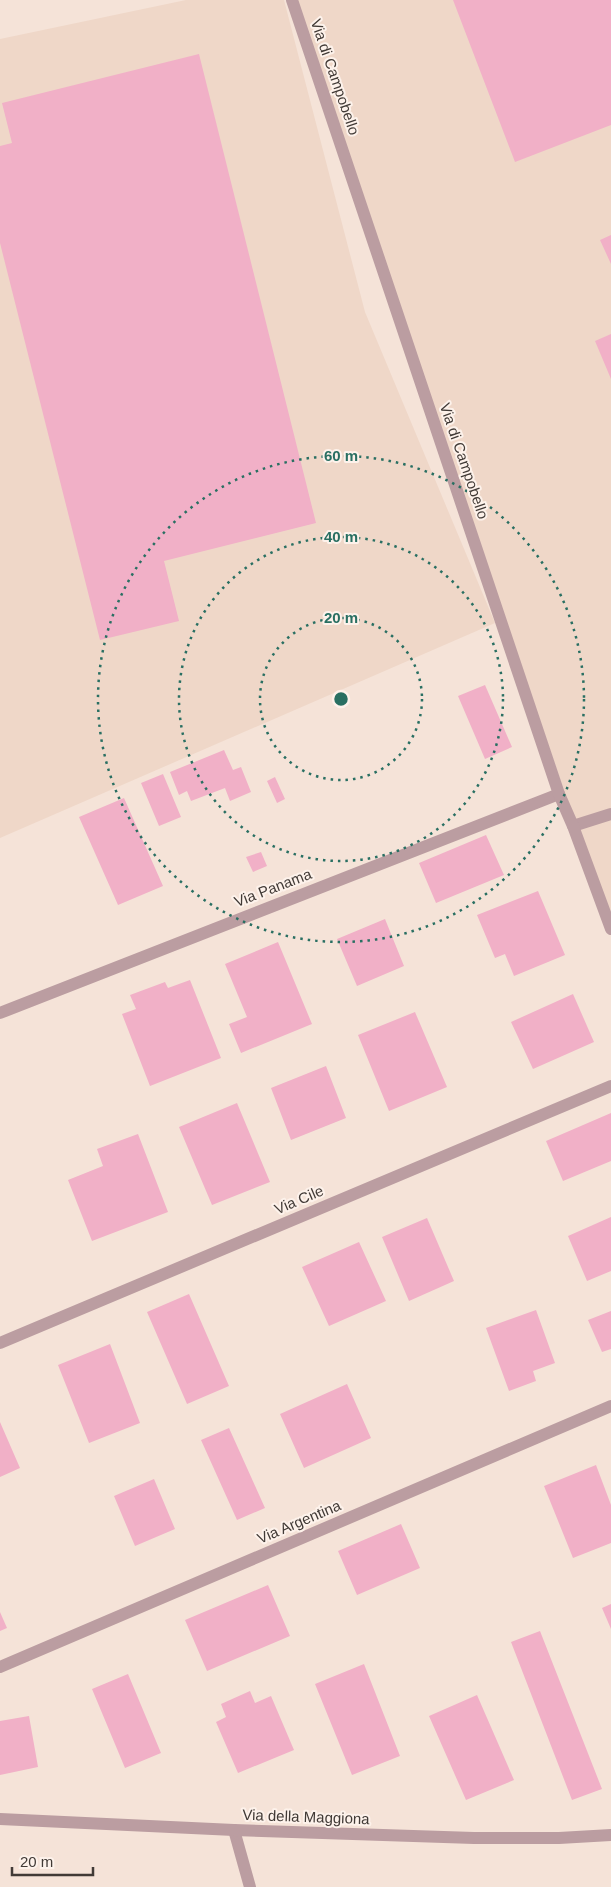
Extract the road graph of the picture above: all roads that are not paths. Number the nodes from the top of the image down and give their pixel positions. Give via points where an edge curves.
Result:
1 (292, 0) edge
2 (559, 794) junction
3 (611, 814) edge
4 (573, 826) junction
5 (611, 929) edge
6 (0, 1013) edge
7 (611, 1086) edge
8 (0, 1343) edge
9 (611, 1406) edge
10 (0, 1667) edge
11 (0, 1818) edge
12 (234, 1830) junction
13 (611, 1835) edge
14 (250, 1887) edge

1 - 2 street, Via di Campobello
2 - 4 street, Via di Campobello
2 - 6 street, Via Panama
3 - 4 street
4 - 5 street, Via di Campobello
7 - 8 street, Via Cile
9 - 10 street, Via Argentina
11 - 12 street, Via della Maggiona
12 - 13 street, Via della Maggiona via 483,1839
12 - 14 street

